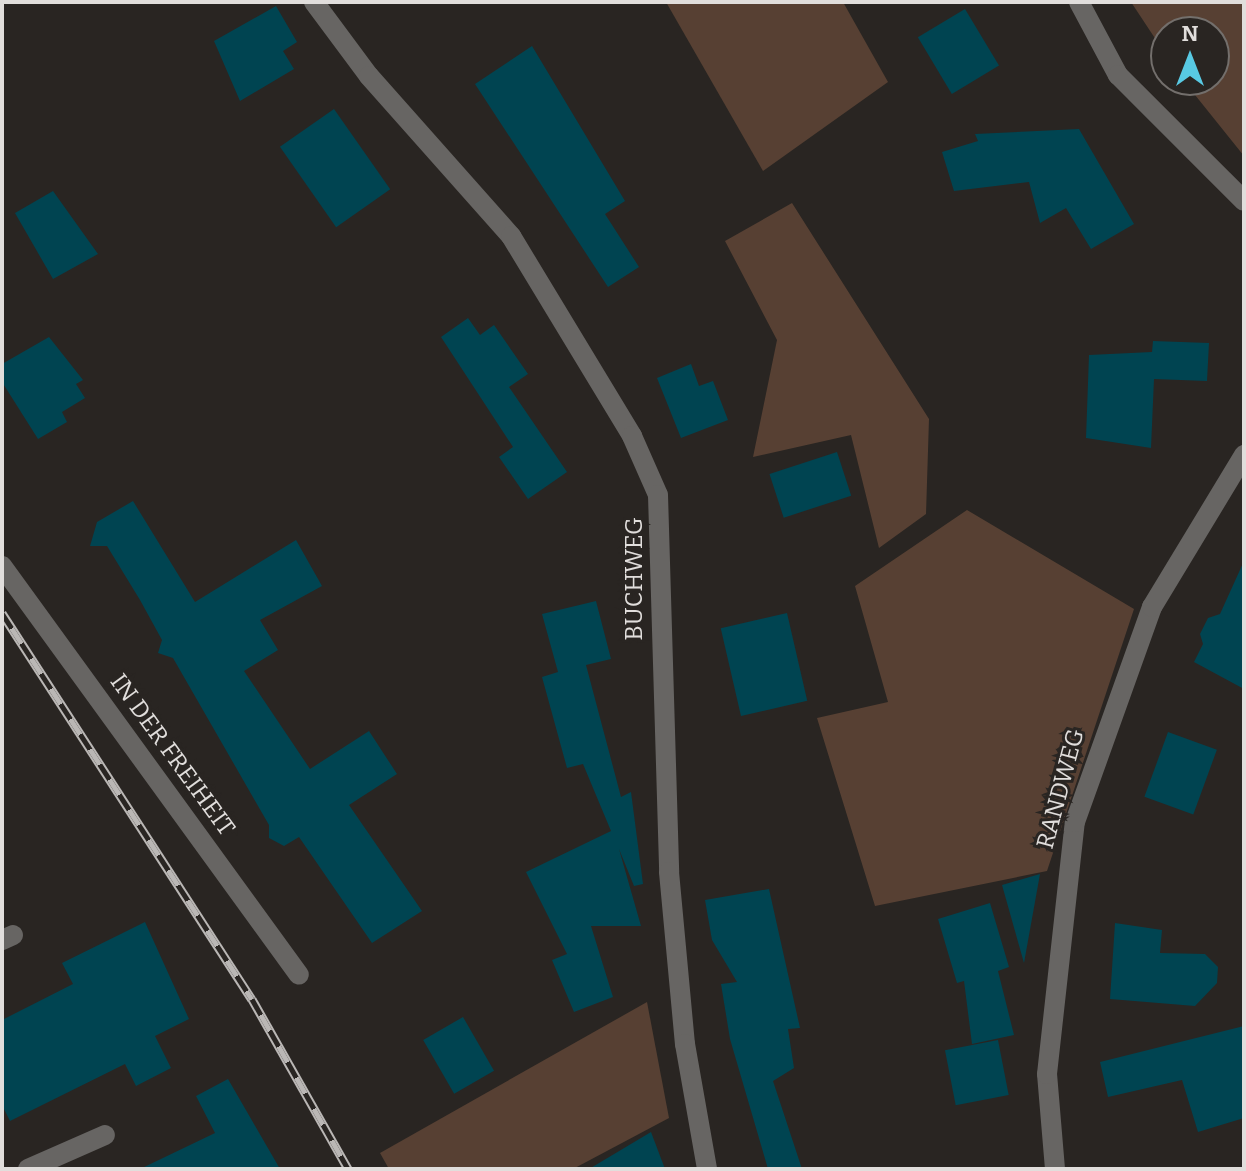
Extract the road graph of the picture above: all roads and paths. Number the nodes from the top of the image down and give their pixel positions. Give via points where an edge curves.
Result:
1 (314, 2) edge
2 (1079, 2) edge
3 (1244, 201) edge
4 (1244, 455) edge
5 (2, 566) edge
6 (299, 975) dead end
7 (105, 1135) dead end
8 (28, 1169) edge
9 (707, 1169) edge
10 (1055, 1169) edge

1 - 9 street, BUCHWEG via 369,76 511,236 632,436 658,495 669,872 685,1044
2 - 3 street via 1118,75
4 - 10 street, RANDWEG via 1152,607 1075,822 1047,1074
5 - 6 street, IN DER FREIHEIT
7 - 8 street

